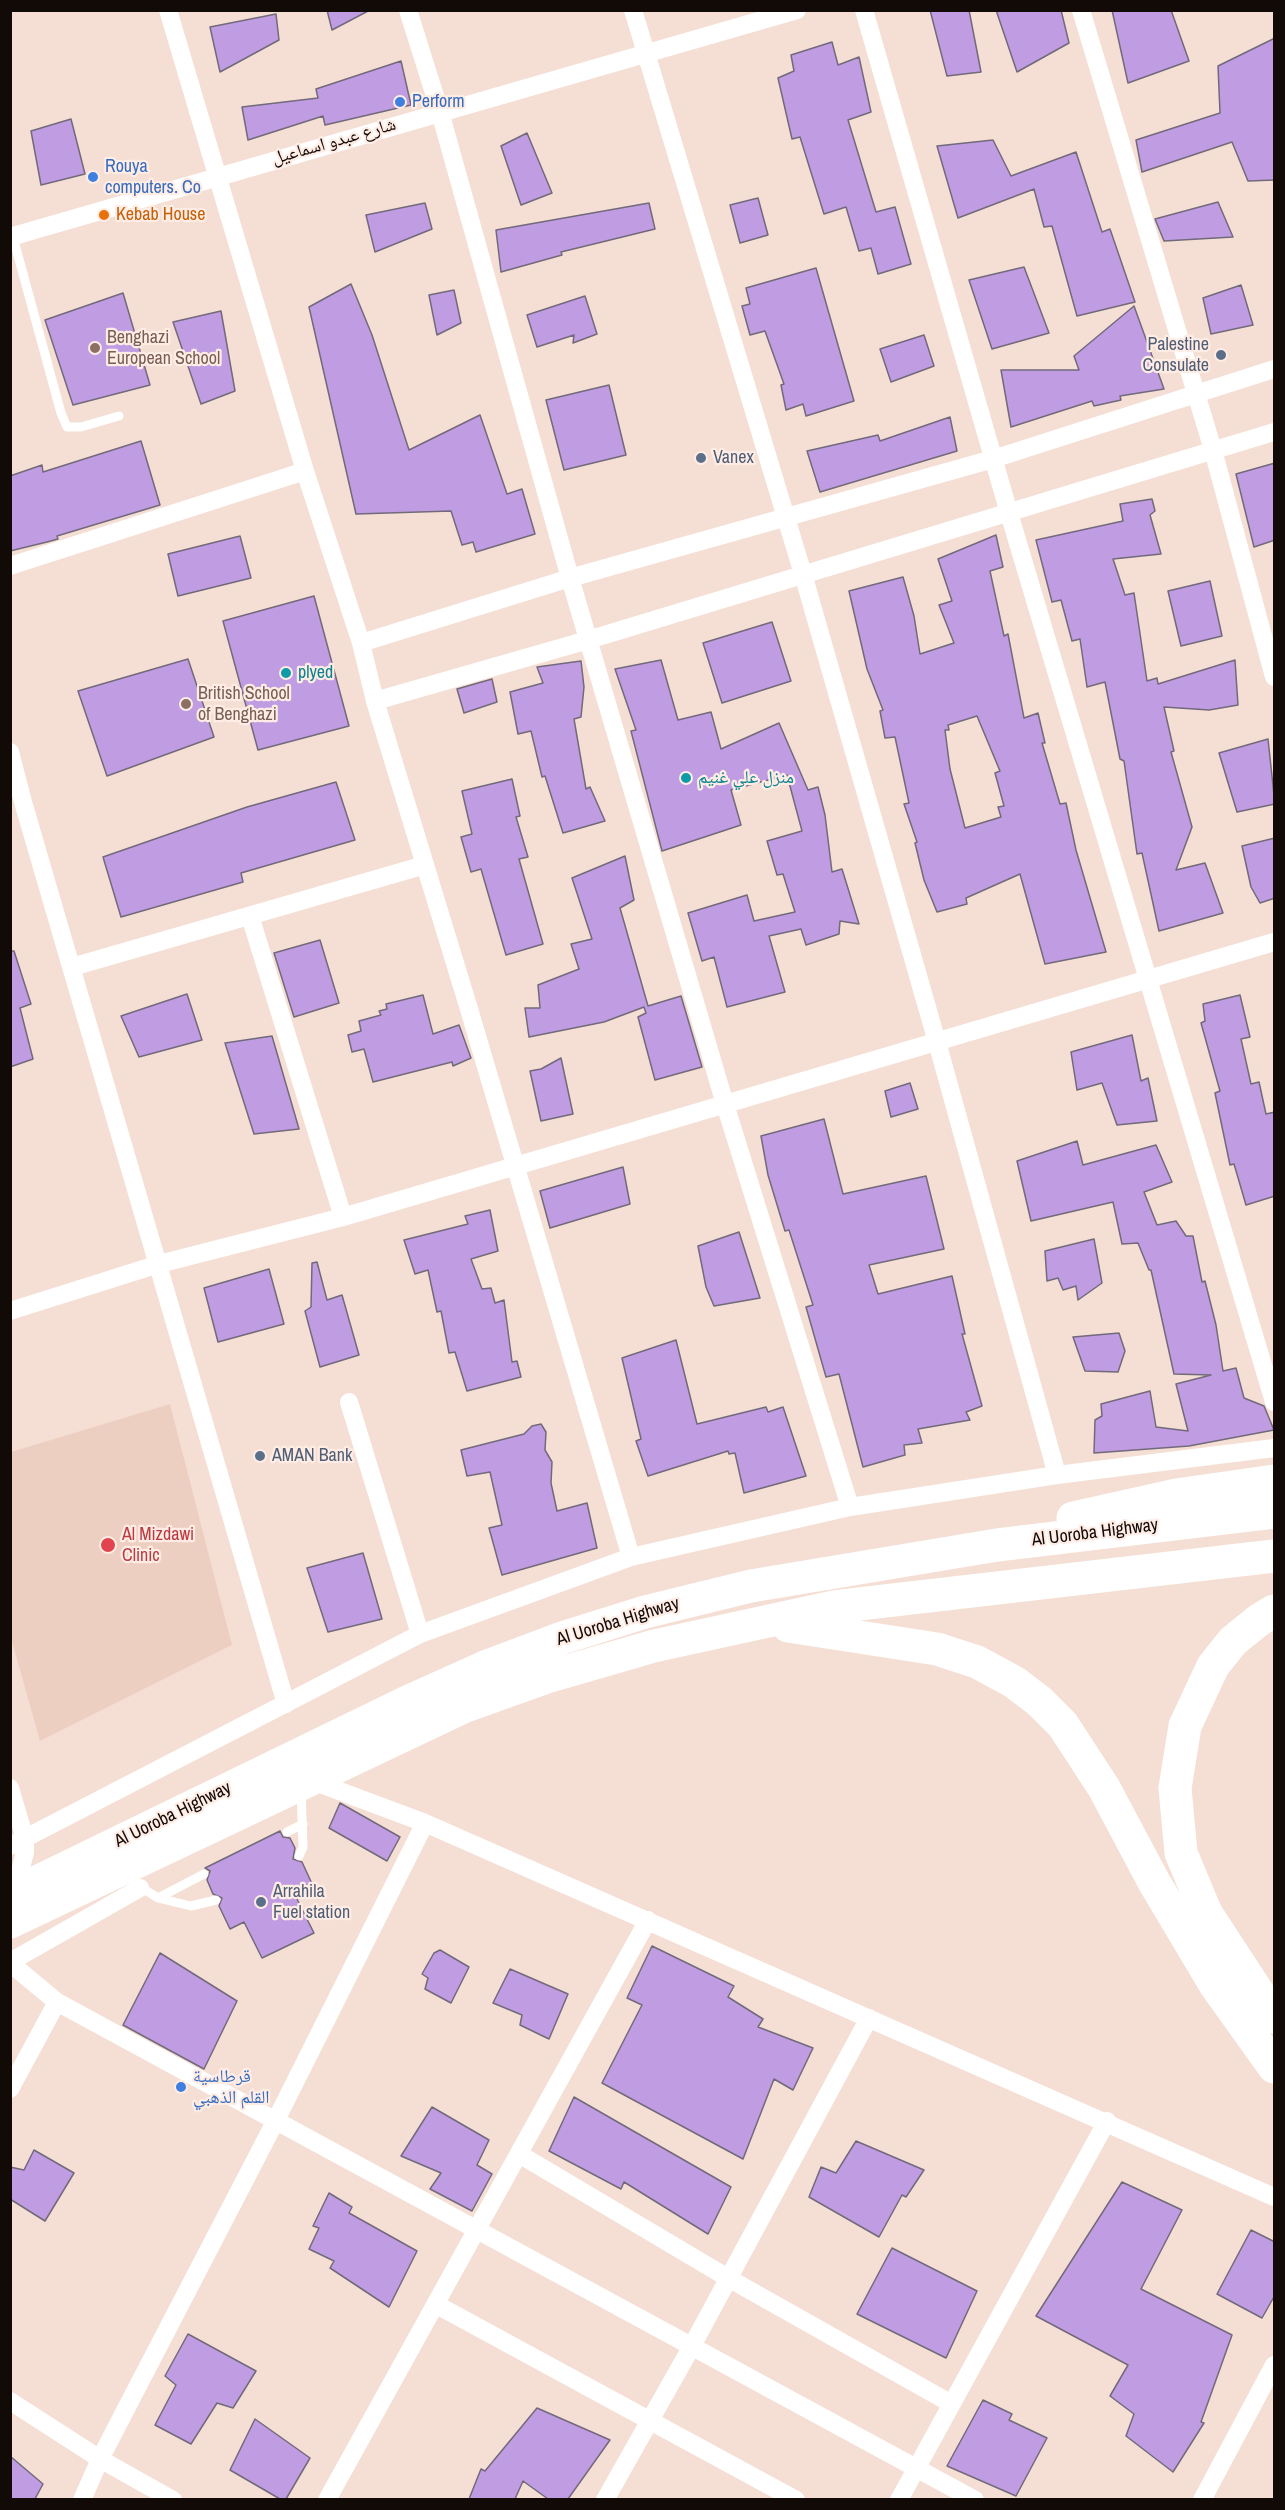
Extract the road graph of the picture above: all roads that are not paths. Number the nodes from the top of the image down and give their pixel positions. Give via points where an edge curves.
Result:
1 (168, 10) edge
2 (408, 10) edge
3 (633, 10) edge
4 (797, 10) edge
5 (864, 10) edge
6 (1081, 10) edge
7 (645, 55) junction
8 (441, 112) junction
9 (216, 176) junction
10 (12, 237) edge
11 (1275, 369) edge
12 (1195, 395) junction
13 (119, 416) dead end
14 (1275, 432) edge
15 (1213, 450) junction
16 (993, 459) junction
17 (305, 471) junction
18 (1009, 513) junction
19 (785, 518) junction
20 (10, 566) edge
21 (803, 574) junction
22 (570, 578) junction
23 (588, 640) junction
24 (361, 643) junction
25 (1275, 677) edge
26 (375, 701) junction
27 (10, 752) edge
28 (17, 804) edge
29 (425, 865) junction
30 (250, 916) junction
31 (1275, 942) edge
32 (72, 967) junction
33 (1149, 977) junction
34 (937, 1042) junction
35 (724, 1104) junction
36 (514, 1165) junction
37 (343, 1217) junction
38 (159, 1264) junction
39 (10, 1311) edge
40 (349, 1402) dead end
41 (1275, 1402) edge
42 (1275, 1448) edge
43 (1057, 1475) junction
44 (1275, 1481) edge
45 (850, 1507) junction
46 (1275, 1512) edge
47 (997, 1545) junction
48 (1275, 1556) edge
49 (630, 1557) junction
50 (1275, 1611) edge
51 (762, 1623) junction
52 (420, 1634) junction
53 (286, 1704) junction
54 (305, 1782) junction
55 (10, 1788) edge
56 (425, 1823) junction
57 (303, 1824) junction
58 (287, 1832) dead end
59 (18, 1843) edge
60 (299, 1856) dead end
61 (204, 1874) dead end
62 (134, 1877) junction
63 (10, 1893) edge
64 (158, 1898) junction
65 (216, 1900) dead end
66 (648, 1920) junction
67 (10, 1922) edge
68 (10, 1963) edge
69 (57, 2002) junction
70 (1275, 2017) edge
71 (869, 2018) junction
72 (1275, 2067) edge
73 (10, 2090) edge
74 (1107, 2121) junction
75 (275, 2122) junction
76 (519, 2154) junction
77 (1275, 2197) edge
78 (477, 2230) junction
79 (728, 2278) junction
80 (437, 2305) junction
81 (692, 2346) junction
82 (1275, 2365) edge
83 (10, 2401) edge
84 (950, 2403) junction
85 (650, 2420) junction
86 (100, 2459) junction
87 (916, 2469) junction
88 (82, 2499) edge
89 (173, 2499) edge
90 (327, 2499) edge
91 (605, 2499) edge
92 (796, 2499) edge
93 (899, 2499) edge
94 (975, 2499) edge
95 (1202, 2499) edge

1 - 9 street
2 - 8 street
3 - 7 street
4 - 7 street, شارع عبدو اسماعيل
5 - 16 street
6 - 12 street
7 - 8 street, شارع عبدو اسماعيل
7 - 19 street
8 - 9 street, شارع عبدو اسماعيل
8 - 22 street
9 - 10 street, شارع عبدو اسماعيل
9 - 17 street
10 - 13 lane via 67,427
11 - 12 street
12 - 15 street
12 - 16 street
14 - 15 street
15 - 18 street
15 - 25 street
16 - 18 street
16 - 19 street
17 - 20 street
17 - 24 street
18 - 21 street
18 - 33 street
19 - 21 street
19 - 22 street
21 - 23 street
21 - 34 street
22 - 23 street
22 - 24 street
23 - 26 street
23 - 35 street
24 - 26 street
26 - 29 street
27 - 28 street
28 - 32 street
29 - 30 street
29 - 36 street
30 - 32 street
30 - 37 street
31 - 33 street
32 - 38 street
33 - 34 street
33 - 41 street
34 - 35 street
34 - 43 street
35 - 36 street
35 - 45 street
36 - 37 street
36 - 49 street
37 - 38 street
38 - 39 street
38 - 53 street
40 - 52 street
42 - 43 street
43 - 45 street
44 - 47 highway via 1126,1505
45 - 49 street
46 - 47 highway, Al Uoroba Highway
47 - 63 highway, Al Uoroba Highway via 751,1586 645,1612 562,1638 407,1702
48 - 51 highway, Al Uoroba Highway via 873,1601
49 - 52 street
50 - 70 highway via 1233,1641 1213,1666 1185,1726 1175,1788 1181,1853 1206,1913
51 - 54 highway, Al Uoroba Highway via 654,1646 547,1677 463,1707
51 - 72 highway via 937,1649 977,1662 1040,1701 1069,1734 1104,1788 1216,1986
52 - 53 street
53 - 59 street
54 - 56 street
54 - 57 lane
54 - 62 highway, Al Uoroba Highway
55 - 59 street
56 - 66 street
56 - 75 street
57 - 58 lane
57 - 60 lane
59 - 63 street via 23,1865
61 - 64 lane
62 - 64 lane
62 - 67 highway, Al Uoroba Highway
62 - 68 street
64 - 65 lane via 191,1906
66 - 71 street
66 - 76 street
68 - 69 street
69 - 73 street
69 - 75 street
71 - 74 street
71 - 79 street
74 - 77 street
74 - 84 street
75 - 78 street
75 - 86 street
76 - 78 street
76 - 79 street
78 - 80 street
78 - 81 street
79 - 81 street
79 - 84 street
80 - 85 street
80 - 90 street
81 - 85 street
81 - 87 street
82 - 95 street
83 - 86 street
84 - 87 street
85 - 91 street
85 - 92 street
86 - 88 street
86 - 89 street
87 - 93 street
87 - 94 street

